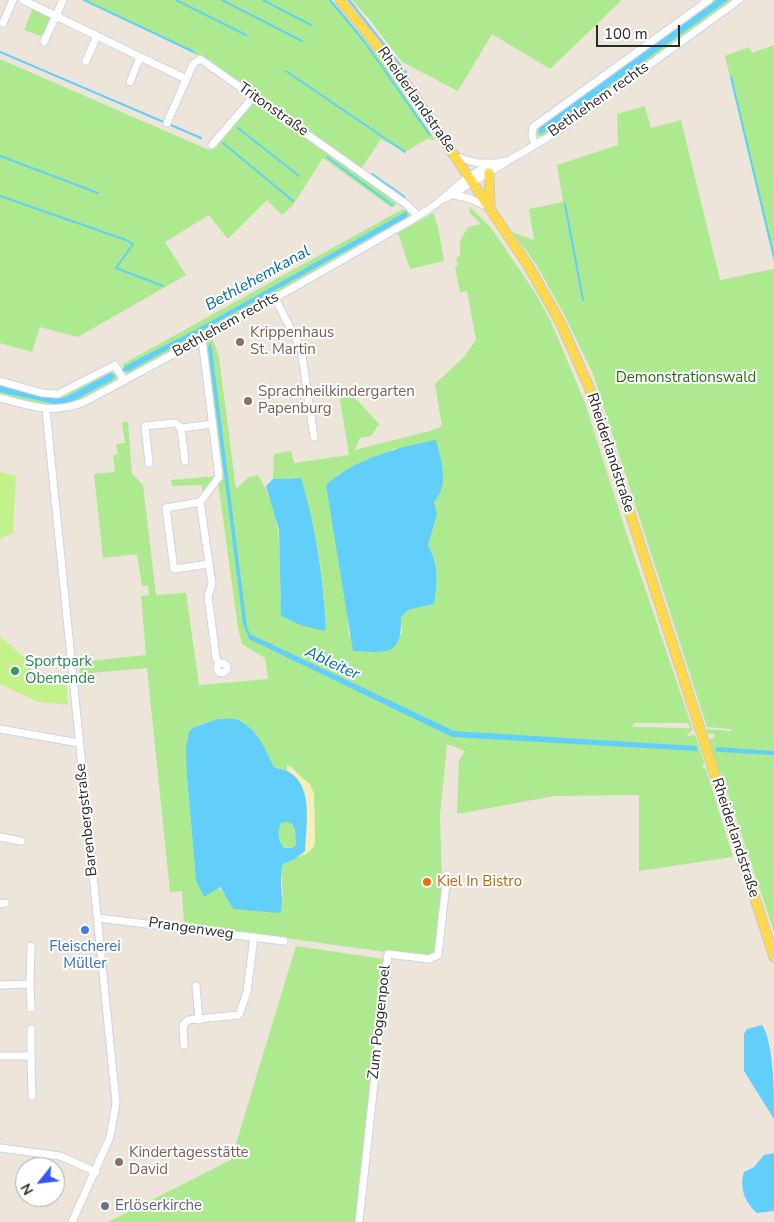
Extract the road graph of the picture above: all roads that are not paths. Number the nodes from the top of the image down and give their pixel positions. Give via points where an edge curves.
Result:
1 (13, 0) edge
2 (23, 0) edge
3 (63, 0) edge
4 (340, 0) edge
5 (709, 0) edge
6 (739, 0) edge
7 (55, 16) junction
8 (3, 23) dead end
9 (97, 36) junction
10 (44, 42) dead end
11 (140, 57) junction
12 (86, 61) dead end
13 (186, 80) junction
14 (130, 82) dead end
15 (254, 96) junction
16 (167, 123) dead end
17 (212, 145) dead end
18 (535, 145) junction
19 (456, 157) junction
20 (505, 161) junction
21 (495, 163) junction
22 (489, 173) junction
23 (471, 180) junction
24 (454, 195) junction
25 (441, 200) junction
26 (490, 208) junction
27 (418, 216) junction
28 (275, 298) junction
29 (202, 339) junction
30 (0, 381) edge
31 (124, 381) junction
32 (0, 398) edge
33 (46, 410) junction
34 (213, 424) junction
35 (181, 428) junction
36 (314, 437) dead end
37 (185, 461) dead end
38 (149, 463) dead end
39 (200, 502) junction
40 (209, 564) junction
41 (219, 664) dead end
42 (0, 729) edge
43 (79, 742) junction
44 (0, 837) edge
45 (21, 841) dead end
46 (447, 875) dead end
47 (98, 918) junction
48 (254, 938) junction
49 (284, 941) dead end
50 (31, 946) dead end
51 (774, 957) edge
52 (30, 984) junction
53 (0, 985) edge
54 (196, 986) dead end
55 (31, 1008) dead end
56 (199, 1020) junction
57 (31, 1029) dead end
58 (184, 1045) dead end
59 (0, 1056) edge
60 (31, 1056) junction
61 (32, 1096) dead end
62 (0, 1148) edge
63 (96, 1172) junction
64 (72, 1222) edge
65 (359, 1222) edge

1 - 8 street
2 - 7 street
3 - 7 street
4 - 19 main road, Rheiderlandstraße via 397,70
5 - 18 street via 533,128
6 - 18 street, Bethlehem rechts
7 - 9 street
7 - 10 street
9 - 11 street
9 - 12 street
11 - 13 street
11 - 14 street
13 - 15 street, Tritonstraße via 193,64 200,59
13 - 16 street, Tritonstraße
15 - 17 street
15 - 27 street, Tritonstraße via 406,204
18 - 20 street, Bethlehem rechts
19 - 21 street, Bethlehem rechts via 478,164
19 - 23 main road, Rheiderlandstraße
20 - 21 street, Bethlehem rechts
20 - 22 street, Bethlehem rechts
21 - 23 street, Bethlehem rechts
22 - 23 street, Bethlehem rechts
22 - 26 main road
23 - 24 street, Bethlehem rechts
23 - 25 street, Bethlehem rechts via 461,181
23 - 26 main road, Rheiderlandstraße
24 - 25 street, Bethlehem rechts
24 - 26 street
25 - 27 street, Bethlehem rechts
26 - 51 main road, Rheiderlandstraße via 546,294 589,387
27 - 28 street, Bethlehem rechts
28 - 29 street, Bethlehem rechts
28 - 36 street via 301,349
29 - 31 street, Bethlehem rechts
29 - 34 street
30 - 31 street via 42,393 58,394 115,365
31 - 33 street, Bethlehem rechts via 72,407
32 - 33 street, Bethlehem rechts
33 - 43 street, Barenbergstraße
34 - 35 street
34 - 39 street via 220,476
35 - 37 street
35 - 38 street via 175,423 145,426
39 - 40 street
39 - 40 street via 166,508 174,569
40 - 41 street via 212,584 208,596
42 - 43 street
43 - 47 street, Barenbergstraße
44 - 45 street
46 - 65 street, Zum Poggenpoel via 438,955 429,959 388,954
47 - 48 street, Prangenweg
47 - 63 street, Barenbergstraße via 116,1103 110,1137
48 - 49 street, Prangenweg
48 - 56 street via 247,992 239,1015
50 - 52 street
52 - 53 street
52 - 55 street
54 - 56 street
56 - 58 street via 188,1020 183,1025
57 - 60 street
59 - 60 street
60 - 61 street
62 - 63 street via 60,1156
63 - 64 street, Barenbergstraße

